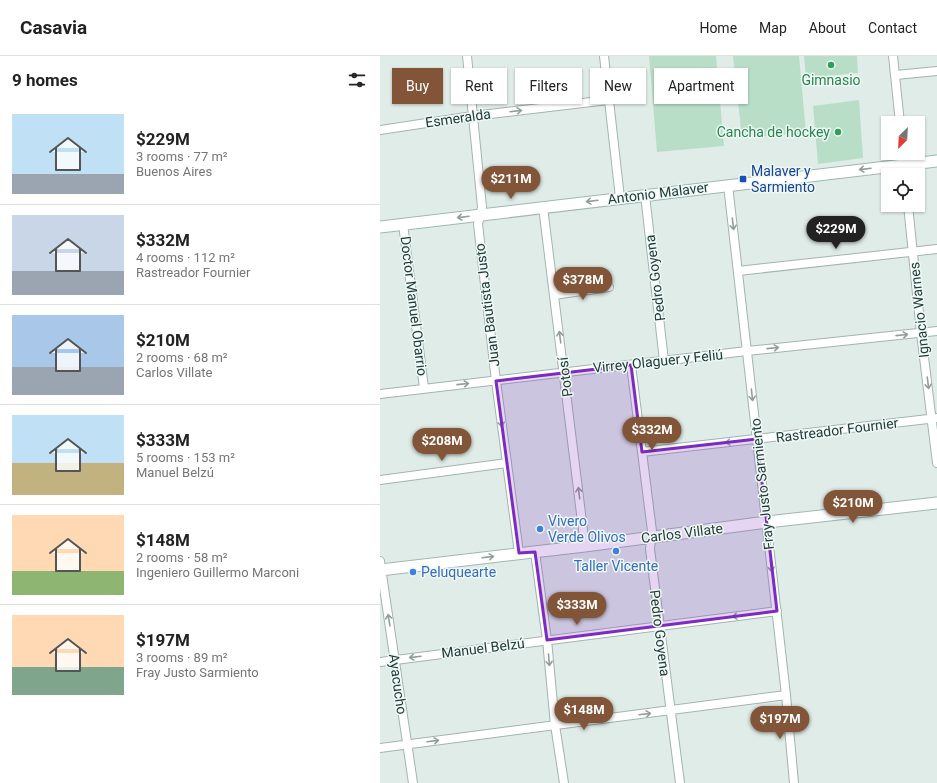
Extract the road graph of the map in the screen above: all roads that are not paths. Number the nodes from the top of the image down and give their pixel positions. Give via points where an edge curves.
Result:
1 (467, 56) edge
2 (604, 56) edge
3 (894, 56) edge
4 (605, 68) edge
5 (937, 71) edge
6 (896, 76) junction
7 (590, 102) edge
8 (608, 104) edge
9 (473, 116) junction
10 (899, 116) edge
11 (380, 130) edge
12 (937, 161) edge
13 (911, 168) edge
14 (881, 172) edge
15 (728, 185) junction
16 (645, 195) junction
17 (620, 198) junction
18 (543, 207) junction
19 (909, 212) edge
20 (479, 215) junction
21 (403, 224) junction
22 (380, 227) edge
23 (937, 249) edge
24 (913, 252) junction
25 (738, 271) junction
26 (609, 287) dead end
27 (554, 295) junction
28 (937, 331) edge
29 (921, 332) junction
30 (747, 351) junction
31 (664, 361) junction
32 (631, 365) junction
33 (564, 372) junction
34 (496, 381) junction
35 (424, 388) junction
36 (380, 394) edge
37 (935, 418) edge
38 (757, 439) junction
39 (642, 452) junction
40 (507, 463) junction
41 (937, 463) edge
42 (380, 480) edge
43 (937, 503) edge
44 (767, 522) junction
45 (651, 537) junction
46 (585, 546) junction
47 (535, 552) junction
48 (519, 553) junction
49 (380, 567) edge
50 (777, 611) junction
51 (659, 626) junction
52 (547, 640) junction
53 (395, 660) junction
54 (380, 662) edge
55 (786, 695) junction
56 (670, 710) junction
57 (555, 725) junction
58 (407, 744) junction
59 (380, 748) edge
60 (413, 783) edge
61 (564, 783) edge
62 (680, 783) edge
63 (794, 783) edge

1 - 9 street, Juan Bautista Justo
2 - 4 street
3 - 6 street
5 - 6 street
6 - 10 street
9 -> 7 street, Esmeralda
8 - 17 street
9 - 11 street, Esmeralda
9 - 20 street, Juan Bautista Justo via 482,207
12 - 13 street, Antonio Malaver
14 -> 15 street, Antonio Malaver
15 - 16 street, Antonio Malaver
15 -> 25 street, Fray Justo Sarmiento
16 - 17 street, Antonio Malaver
16 - 31 street, Pedro Goyena
17 -> 18 street, Antonio Malaver
18 - 20 street, Antonio Malaver
18 - 27 street, Potosí
19 - 24 street, Ignacio Warnes
20 -> 21 street, Antonio Malaver
20 - 34 street, Juan Bautista Justo
21 - 22 street, Antonio Malaver
21 - 35 street, Doctor Manuel Obarrio
23 - 24 street
24 - 25 street
24 - 29 street, Ignacio Warnes
25 - 30 street, Fray Justo Sarmiento
26 - 27 street
33 -> 27 street, Potosí
28 - 29 street, Virrey Olaguer y Feliú
30 -> 29 street, Virrey Olaguer y Feliú
29 -> 37 street, Ignacio Warnes
30 - 31 street, Virrey Olaguer y Feliú
30 -> 38 street, Fray Justo Sarmiento
31 - 32 street, Virrey Olaguer y Feliú
32 - 33 street, Virrey Olaguer y Feliú
32 - 39 street, Pedro Goyena
33 - 34 street, Virrey Olaguer y Feliú
46 -> 33 street, Potosí
35 -> 34 street, Virrey Olaguer y Feliú
34 -> 40 street, Juan Bautista Justo
35 - 36 street, Virrey Olaguer y Feliú
37 - 38 street, Rastreador Fournier
37 - 41 street, Ignacio Warnes
38 -> 39 street, Rastreador Fournier
38 - 44 street, Fray Justo Sarmiento
39 - 45 street, Pedro Goyena
40 - 42 street
40 - 48 street, Juan Bautista Justo
43 - 44 street, Carlos Villate
44 - 45 street, Carlos Villate
44 -> 50 street, Fray Justo Sarmiento
45 - 46 street, Carlos Villate
45 - 51 street, Pedro Goyena via 650,549
46 - 47 street, Carlos Villate
47 - 48 street, Carlos Villate
47 - 52 street
49 -> 48 street, Carlos Villate
53 -> 49 street, Ayacucho
50 -> 51 street, Manuel Belzú
50 - 55 street, Fray Justo Sarmiento
51 - 52 street, Manuel Belzú
51 - 56 street, Pedro Goyena
52 -> 53 street, Manuel Belzú
52 -> 57 street
53 - 54 street, Manuel Belzú
53 - 58 street, Ayacucho
55 - 56 street
55 - 63 street, Fray Justo Sarmiento
57 -> 56 street
56 - 62 street, Pedro Goyena
58 -> 57 street
57 - 61 street
58 - 59 street
58 - 60 street, Ayacucho

